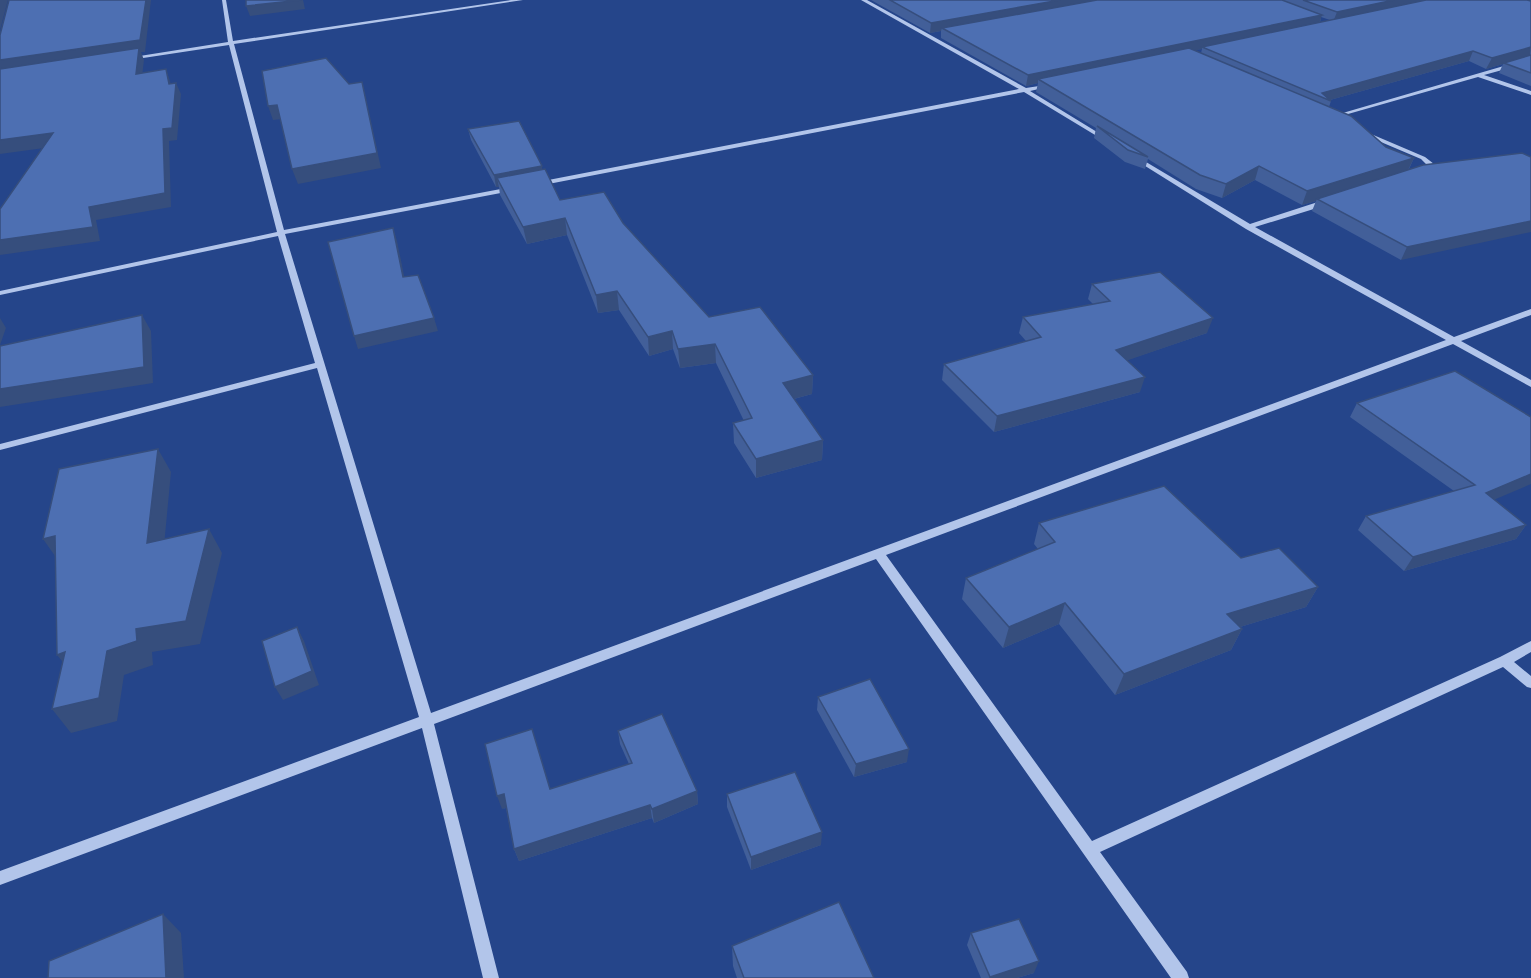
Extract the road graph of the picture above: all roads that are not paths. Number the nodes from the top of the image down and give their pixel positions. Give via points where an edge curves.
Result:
1 (224, 0) edge
2 (521, 0) edge
3 (863, 0) edge
4 (940, 35) edge
5 (928, 37) junction
6 (231, 44) junction
7 (127, 59) edge
8 (1531, 60) edge
9 (1478, 75) junction
10 (1060, 83) edge
11 (1025, 90) junction
12 (1531, 93) edge
13 (1339, 122) edge
14 (1360, 131) edge
15 (1117, 146) edge
16 (1127, 153) edge
17 (1417, 173) edge
18 (1339, 198) edge
19 (1249, 227) junction
20 (281, 233) junction
21 (0, 293) edge
22 (1531, 312) edge
23 (1455, 340) junction
24 (320, 364) junction
25 (1531, 384) edge
26 (0, 447) edge
27 (878, 552) junction
28 (1531, 646) edge
29 (1504, 661) junction
30 (1531, 683) edge
31 (426, 719) junction
32 (1089, 850) junction
33 (0, 878) edge
34 (491, 978) edge
35 (1181, 978) edge

1 - 6 street
2 - 6 street
3 - 5 street
4 - 5 street
5 - 11 street
6 - 7 street
6 - 20 street
8 - 9 street
9 - 12 street
9 - 13 street via 1329,118
10 - 11 street
11 - 15 street
11 - 20 street
14 - 17 street via 1431,164 1428,170
16 - 19 street
18 - 19 street
19 - 23 street
20 - 21 street
20 - 24 street
22 - 23 street
23 - 25 street
23 - 27 street
24 - 26 street
24 - 31 street
27 - 31 street
27 - 32 street
28 - 29 street
29 - 30 street
29 - 32 street
31 - 33 street
31 - 34 street
32 - 35 street

